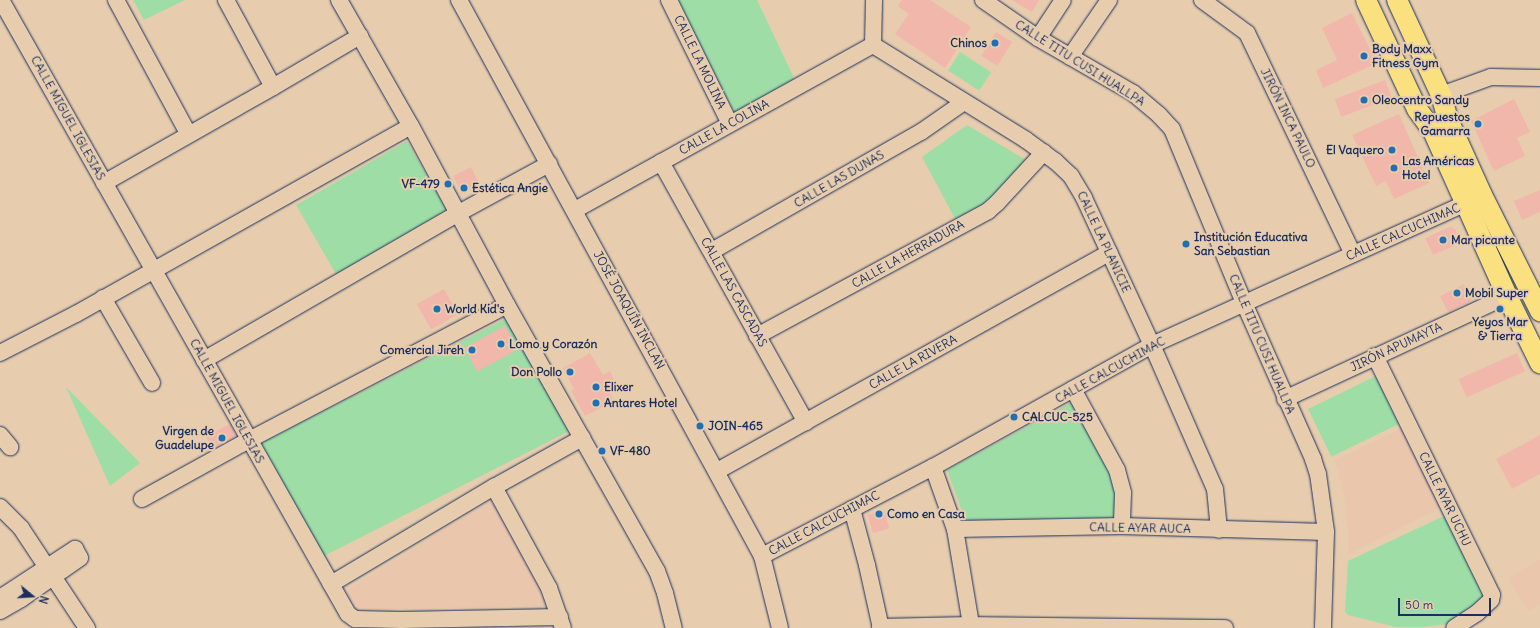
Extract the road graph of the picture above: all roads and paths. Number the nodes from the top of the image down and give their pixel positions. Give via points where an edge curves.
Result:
1 (1, 0) edge
2 (116, 0) edge
3 (226, 0) edge
4 (339, 0) edge
5 (459, 0) edge
6 (669, 0) edge
7 (874, 0) edge
8 (983, 0) edge
9 (1063, 0) edge
10 (1109, 0) edge
11 (1202, 0) edge
12 (1366, 0) edge
13 (1375, 0) edge
14 (1388, 0) edge
15 (1398, 0) edge
16 (360, 36) junction
17 (1038, 38) junction
18 (874, 45) junction
19 (1070, 57) junction
20 (1540, 78) edge
21 (273, 87) junction
22 (964, 102) junction
23 (1438, 115) junction
24 (730, 124) junction
25 (411, 126) junction
26 (190, 135) junction
27 (1044, 152) junction
28 (661, 162) junction
29 (549, 164) junction
30 (104, 183) junction
31 (1466, 203) junction
32 (575, 210) junction
33 (457, 214) junction
34 (712, 251) junction
35 (1109, 253) junction
36 (1353, 254) junction
37 (153, 270) junction
38 (1507, 296) junction
39 (103, 298) junction
40 (1244, 303) junction
41 (507, 305) junction
42 (1540, 311) edge
43 (757, 336) junction
44 (1152, 345) junction
45 (0, 353) edge
46 (1375, 356) junction
47 (204, 360) junction
48 (1540, 363) edge
49 (152, 383) dead end
50 (1073, 389) junction
51 (1286, 399) junction
52 (806, 422) junction
53 (582, 438) junction
54 (249, 440) junction
55 (933, 467) junction
56 (717, 471) junction
57 (494, 487) junction
58 (142, 499) dead end
59 (852, 508) junction
60 (1, 511) edge
61 (1122, 526) junction
62 (955, 528) junction
63 (1219, 530) junction
64 (1326, 532) junction
65 (762, 556) junction
66 (50, 572) junction
67 (331, 584) junction
68 (0, 598) edge
69 (0, 611) edge
70 (562, 622) edge
71 (971, 625) junction
72 (881, 627) edge
73 (87, 628) edge
74 (674, 628) edge
75 (780, 628) edge
76 (1225, 628) edge
77 (1323, 628) edge
78 (1454, 628) edge

1 - 30 street, CALLE MIGUEL IGLESIAS
2 - 26 street
3 - 21 street
4 - 16 street
5 - 29 street, JOSÉ JOAQUÍN INCLAN
6 - 24 street, CALLE LA MOLINA
7 - 18 street
8 - 17 street, CALLE TITU CUSI HUALLPA
9 - 17 street
10 - 19 street
11 - 36 street, JIRÓN INCA PAULO via 1247,33
12 - 23 main road via 1417,109
13 - 23 main road
14 - 23 main road
15 - 23 main road
16 - 21 street
16 - 25 street
17 - 19 street, CALLE TITU CUSI HUALLPA
18 - 22 street, CALLE LA PLANICIE
18 - 24 street, CALLE LA COLINA
19 - 40 street, CALLE TITU CUSI HUALLPA via 1134,94 1172,129
20 - 23 street via 1491,77
21 - 26 street
22 - 27 street, CALLE LA PLANICIE
22 - 34 street, CALLE LAS DUNAS via 921,132
23 - 31 main road
23 - 42 main road via 1482,195
24 - 28 street, CALLE LA COLINA
25 - 33 street
25 - 37 street
26 - 30 street
27 - 35 street, CALLE LA PLANICIE via 1063,167 1078,186
27 - 43 street, CALLE LA HERRADURA via 988,211
28 - 32 street, CALLE LA COLINA
28 - 34 street, CALLE LAS CASCADAS
29 - 32 street, JOSÉ JOAQUÍN INCLAN
29 - 33 street
30 - 37 street, CALLE MIGUEL IGLESIAS
31 - 36 street, CALLE CALCUCHIMAC
31 - 38 main road
32 - 56 street, JOSÉ JOAQUÍN INCLAN
33 - 41 street
33 - 47 street
34 - 43 street, CALLE LAS CASCADAS
35 - 44 street, CALLE LA PLANICIE
35 - 52 street, CALLE LA RIVERA
36 - 40 street, CALLE CALCUCHIMAC
37 - 39 street
37 - 47 street, CALLE MIGUEL IGLESIAS
38 - 46 street, JIRÓN APUMAYTA
38 - 48 main road
39 - 45 street
39 - 49 street
40 - 44 street, CALLE CALCUCHIMAC
40 - 51 street, CALLE TITU CUSI HUALLPA
41 - 53 street
41 - 54 street
43 - 52 street, CALLE LAS CASCADAS
44 - 50 street, CALLE CALCUCHIMAC
44 - 63 street, CALLE LA PLANICIE via 1215,489
46 - 51 street, JIRÓN APUMAYTA
46 - 78 street, CALLE AYAR UCHU via 1492,595 1491,600 1477,613
47 - 54 street, CALLE MIGUEL IGLESIAS
50 - 55 street, CALLE CALCUCHIMAC
50 - 61 street via 1117,470 1123,493
51 - 64 street, CALLE TITU CUSI HUALLPA via 1318,474
52 - 56 street, CALLE LA RIVERA
53 - 57 street
53 - 74 street via 657,571
54 - 58 street
54 - 67 street, CALLE MIGUEL IGLESIAS
55 - 59 street, CALLE CALCUCHIMAC
55 - 62 street
56 - 65 street, JOSÉ JOAQUÍN INCLAN
57 - 67 street
57 - 70 street via 546,584
59 - 65 street, CALLE CALCUCHIMAC
59 - 72 street
60 - 66 street via 21,528
61 - 62 street, CALLE AYAR AUCA
61 - 63 street, CALLE AYAR AUCA
62 - 71 street
63 - 64 street, CALLE AYAR AUCA
64 - 77 street, CALLE TITU CUSI HUALLPA
65 - 75 street, JOSÉ JOAQUÍN INCLAN
66 - 68 street
66 - 69 street
66 - 73 street
67 - 70 street, CALLE MIGUEL IGLESIAS via 348,614 355,619 497,619
71 - 72 street
71 - 76 street

